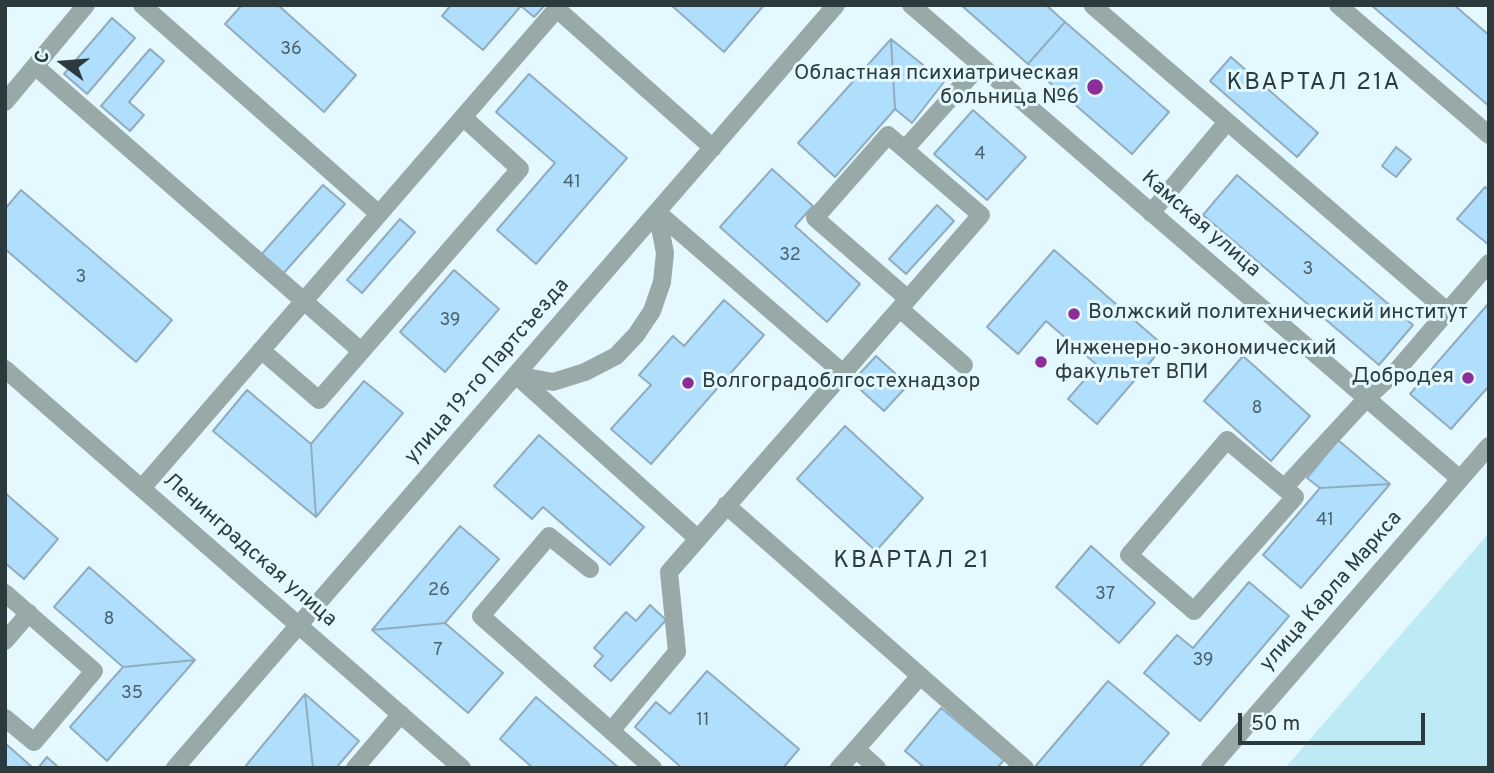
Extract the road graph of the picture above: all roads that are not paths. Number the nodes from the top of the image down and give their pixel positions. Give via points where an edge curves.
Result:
1 (86, 5) edge
2 (142, 5) edge
3 (836, 5) edge
4 (911, 5) edge
5 (1338, 5) edge
6 (1092, 6) edge
7 (559, 7) edge
8 (980, 65) junction
9 (35, 66) junction
10 (5, 102) edge
11 (463, 117) junction
12 (1227, 122) junction
13 (1489, 135) edge
14 (713, 148) junction
15 (905, 149) junction
16 (657, 212) junction
17 (1151, 212) junction
18 (379, 214) junction
19 (1489, 263) edge
20 (303, 302) junction
21 (904, 304) junction
22 (1447, 311) junction
23 (261, 350) junction
24 (361, 351) junction
25 (964, 365) dead end
26 (5, 369) edge
27 (843, 373) junction
28 (516, 375) junction
29 (1367, 398) junction
30 (1489, 446) edge
31 (1460, 479) junction
32 (142, 488) junction
33 (1284, 488) junction
34 (726, 505) junction
35 (697, 538) junction
36 (590, 569) dead end
37 (5, 593) edge
38 (29, 613) junction
39 (297, 625) junction
40 (5, 641) edge
41 (920, 676) junction
42 (401, 714) junction
43 (5, 718) edge
44 (611, 731) junction
45 (856, 749) junction
46 (174, 768) edge
47 (355, 768) edge
48 (462, 768) edge
49 (653, 768) edge
50 (839, 768) edge
51 (877, 768) edge
52 (1025, 768) edge
53 (1210, 768) edge

1 - 9 street
2 - 18 street
3 - 14 street, улица 19-го Партсъезда
4 - 8 street, Камская улица
5 - 13 street
6 - 12 street
7 - 11 street
7 - 14 street
8 - 15 street
8 - 17 street, Камская улица
9 - 10 street
9 - 20 street
11 - 18 street
11 - 24 street via 520,169
12 - 17 street
12 - 22 street
14 - 16 street, улица 19-го Партсъезда
15 - 21 street via 981,215
15 - 21 street via 888,135 815,218
16 - 27 street
16 - 28 street, улица 19-го Партсъезда
16 - 28 street via 665,253 662,282 652,311 636,335 616,356 585,372 553,382
17 - 29 street, Камская улица
18 - 20 street
19 - 22 street
20 - 23 street
20 - 24 street
21 - 25 street
21 - 27 street
22 - 29 street
23 - 24 street via 319,400
23 - 32 street
26 - 32 street, Ленинградская улица
27 - 34 street
28 - 35 street
28 - 39 street, улица 19-го Партсъезда
29 - 31 street, Камская улица
29 - 33 street
30 - 31 street, улица Карла Маркса
31 - 53 street, улица Карла Маркса
32 - 39 street, Ленинградская улица
33 - 33 street via 1294,497 1194,611 1129,555 1227,440
34 - 35 street
34 - 41 street
35 - 44 street via 669,572 677,652
36 - 44 street via 549,536 481,616
37 - 38 street
38 - 40 street
38 - 43 street via 94,671 34,742
39 - 42 street, Ленинградская улица
39 - 46 street, улица 19-го Партсъезда
41 - 45 street
41 - 52 street
42 - 47 street
42 - 48 street, Ленинградская улица
44 - 49 street
45 - 50 street
45 - 51 street

